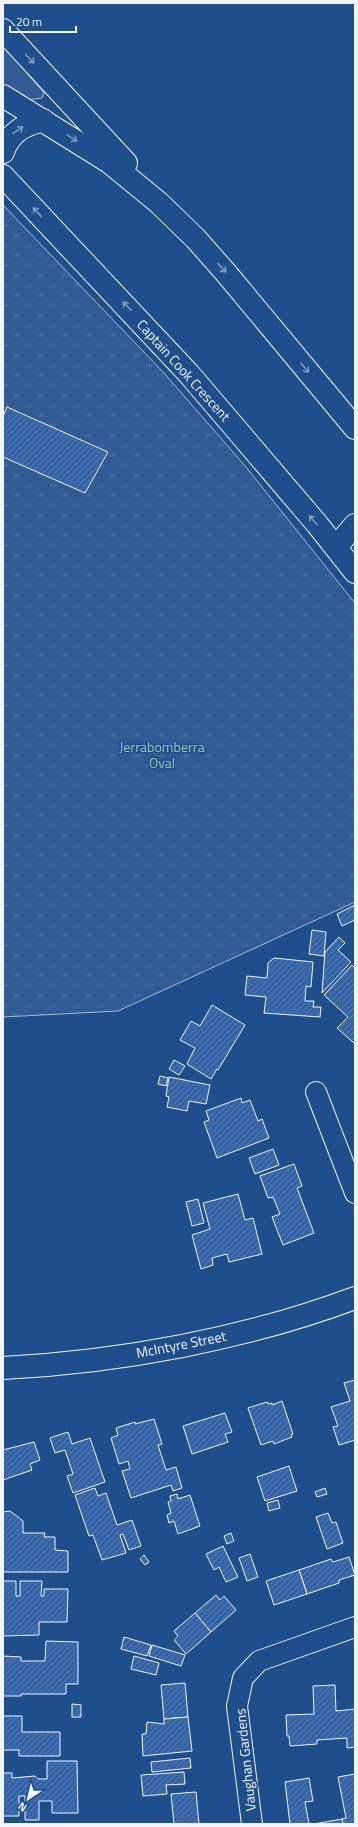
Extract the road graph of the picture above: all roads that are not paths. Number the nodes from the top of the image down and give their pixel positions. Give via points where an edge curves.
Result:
1 (3, 30) edge
2 (3, 96) edge
3 (43, 120) junction
4 (3, 152) edge
5 (3, 176) edge
6 (196, 240) junction
7 (355, 428) edge
8 (355, 525) edge
9 (348, 559) edge
10 (316, 1092) dead end
11 (355, 1193) edge
12 (355, 1298) edge
13 (3, 1368) edge
14 (355, 1627) edge
15 (252, 1824) edge

1 -> 6 main road
2 - 3 main road
4 -> 3 main road via 16,131
3 -> 6 main road via 114,166 153,198
9 -> 5 main road, Captain Cook Crescent via 189,374
6 -> 7 main road
8 - 9 main road
10 - 11 street
12 - 13 main road, McIntyre Street via 321,1311 264,1327 184,1345 111,1357
14 - 15 street, Vaughan Gardens via 259,1661 243,1678 237,1706

